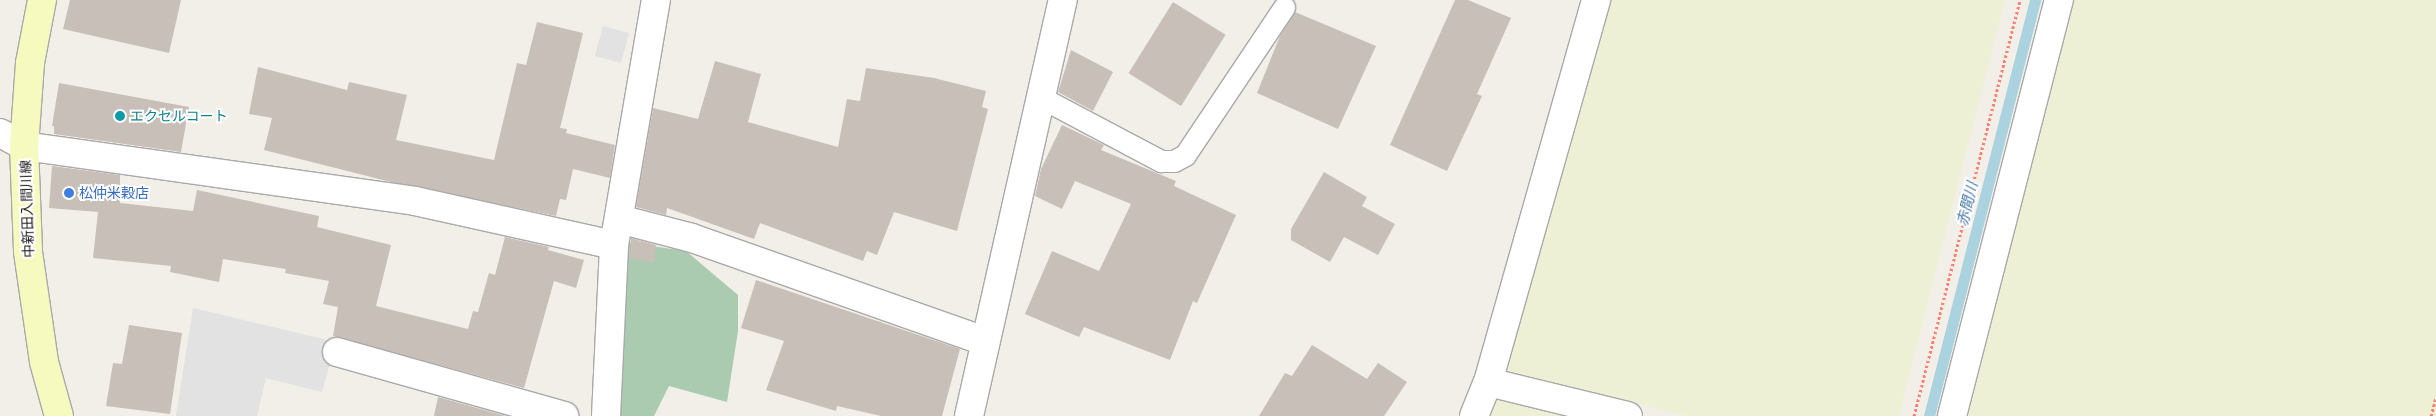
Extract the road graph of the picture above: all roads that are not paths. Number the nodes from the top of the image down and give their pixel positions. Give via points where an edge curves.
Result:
1 (42, 0) edge
2 (656, 0) edge
3 (1062, 0) edge
4 (1596, 0) edge
5 (2059, 0) edge
6 (1284, 7) dead end
7 (1040, 97) junction
8 (0, 133) edge
9 (24, 146) junction
10 (616, 232) junction
11 (985, 341) junction
12 (337, 352) dead end
13 (1488, 382) junction
14 (59, 416) edge
15 (564, 416) edge
16 (606, 416) edge
17 (969, 416) edge
18 (1474, 416) edge
19 (1628, 416) edge
20 (1952, 416) edge

1 - 9 main road, 中新田入間川線 via 30,63
2 - 10 street
3 - 7 street
4 - 13 street
5 - 20 street
6 - 7 lane via 1185,155 1174,160 1161,161
7 - 11 street
8 - 9 street
9 - 10 street via 415,200
9 - 14 main road, 中新田入間川線 via 28,252 34,306 44,362
10 - 11 street via 692,238
10 - 16 street
11 - 17 street
12 - 15 street
13 - 18 street
13 - 19 street

